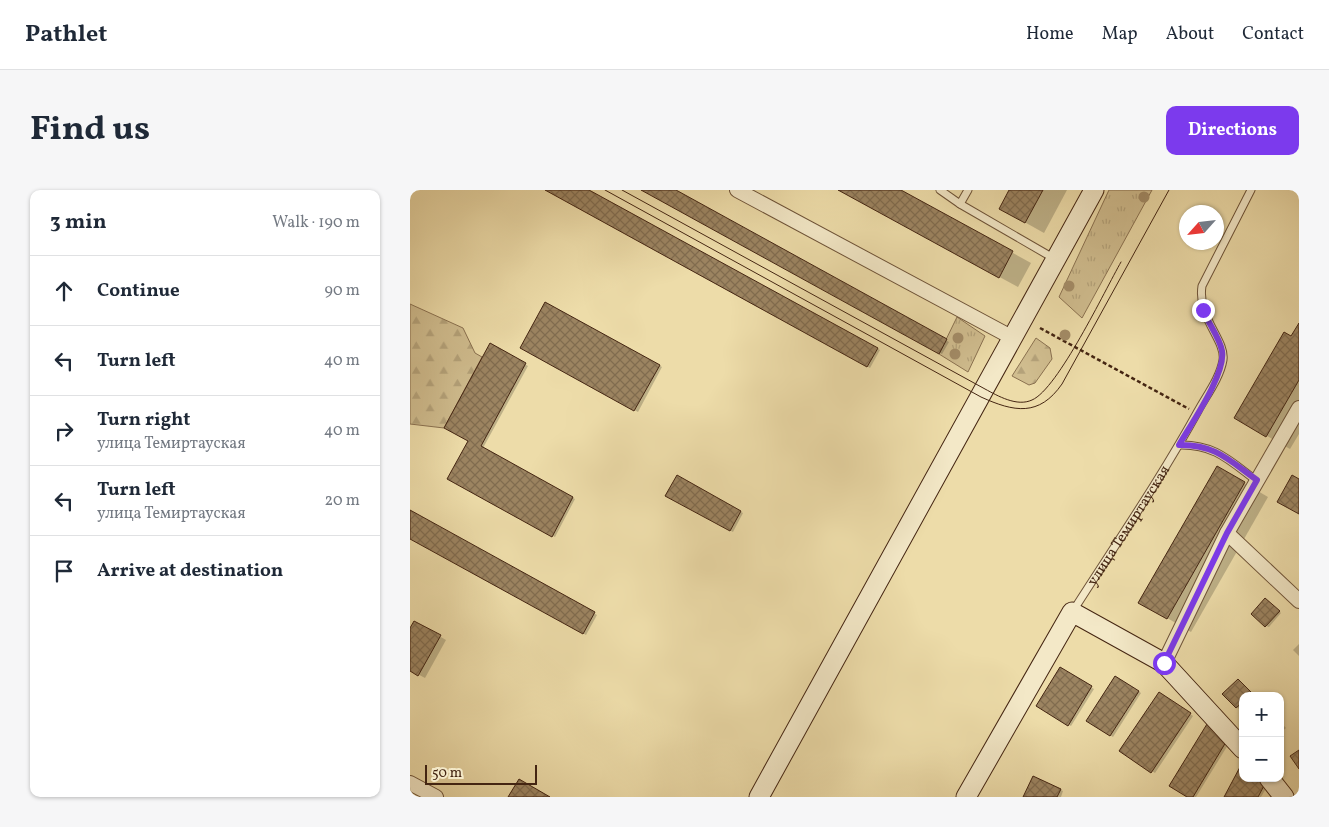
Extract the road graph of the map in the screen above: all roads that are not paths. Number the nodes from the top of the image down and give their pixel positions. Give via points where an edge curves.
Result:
1 (737, 190) edge
2 (940, 190) edge
3 (968, 190) edge
4 (1094, 190) edge
5 (1251, 190) edge
6 (960, 204) junction
7 (1057, 260) junction
8 (1013, 338) junction
9 (1299, 408) edge
10 (1179, 445) junction
11 (1257, 480) junction
12 (1227, 533) junction
13 (1299, 601) edge
14 (1072, 612) junction
15 (1164, 663) junction
16 (1239, 745) edge
17 (410, 783) edge
18 (436, 797) edge
19 (759, 797) edge
20 (966, 797) edge

1 - 8 street
2 - 6 lane
3 - 6 lane
4 - 7 street
5 - 10 lane, улица Темиртауская via 1202,286 1200,299 1222,349 1223,360
6 - 7 lane
7 - 8 street
8 - 19 street
9 - 11 street
10 - 11 lane via 1196,444 1212,449
10 - 14 lane, улица Темиртауская
11 - 12 street
12 - 13 street
12 - 15 street
14 - 15 street
14 - 20 street, улица Темиртауская
15 - 16 street
17 - 18 street

